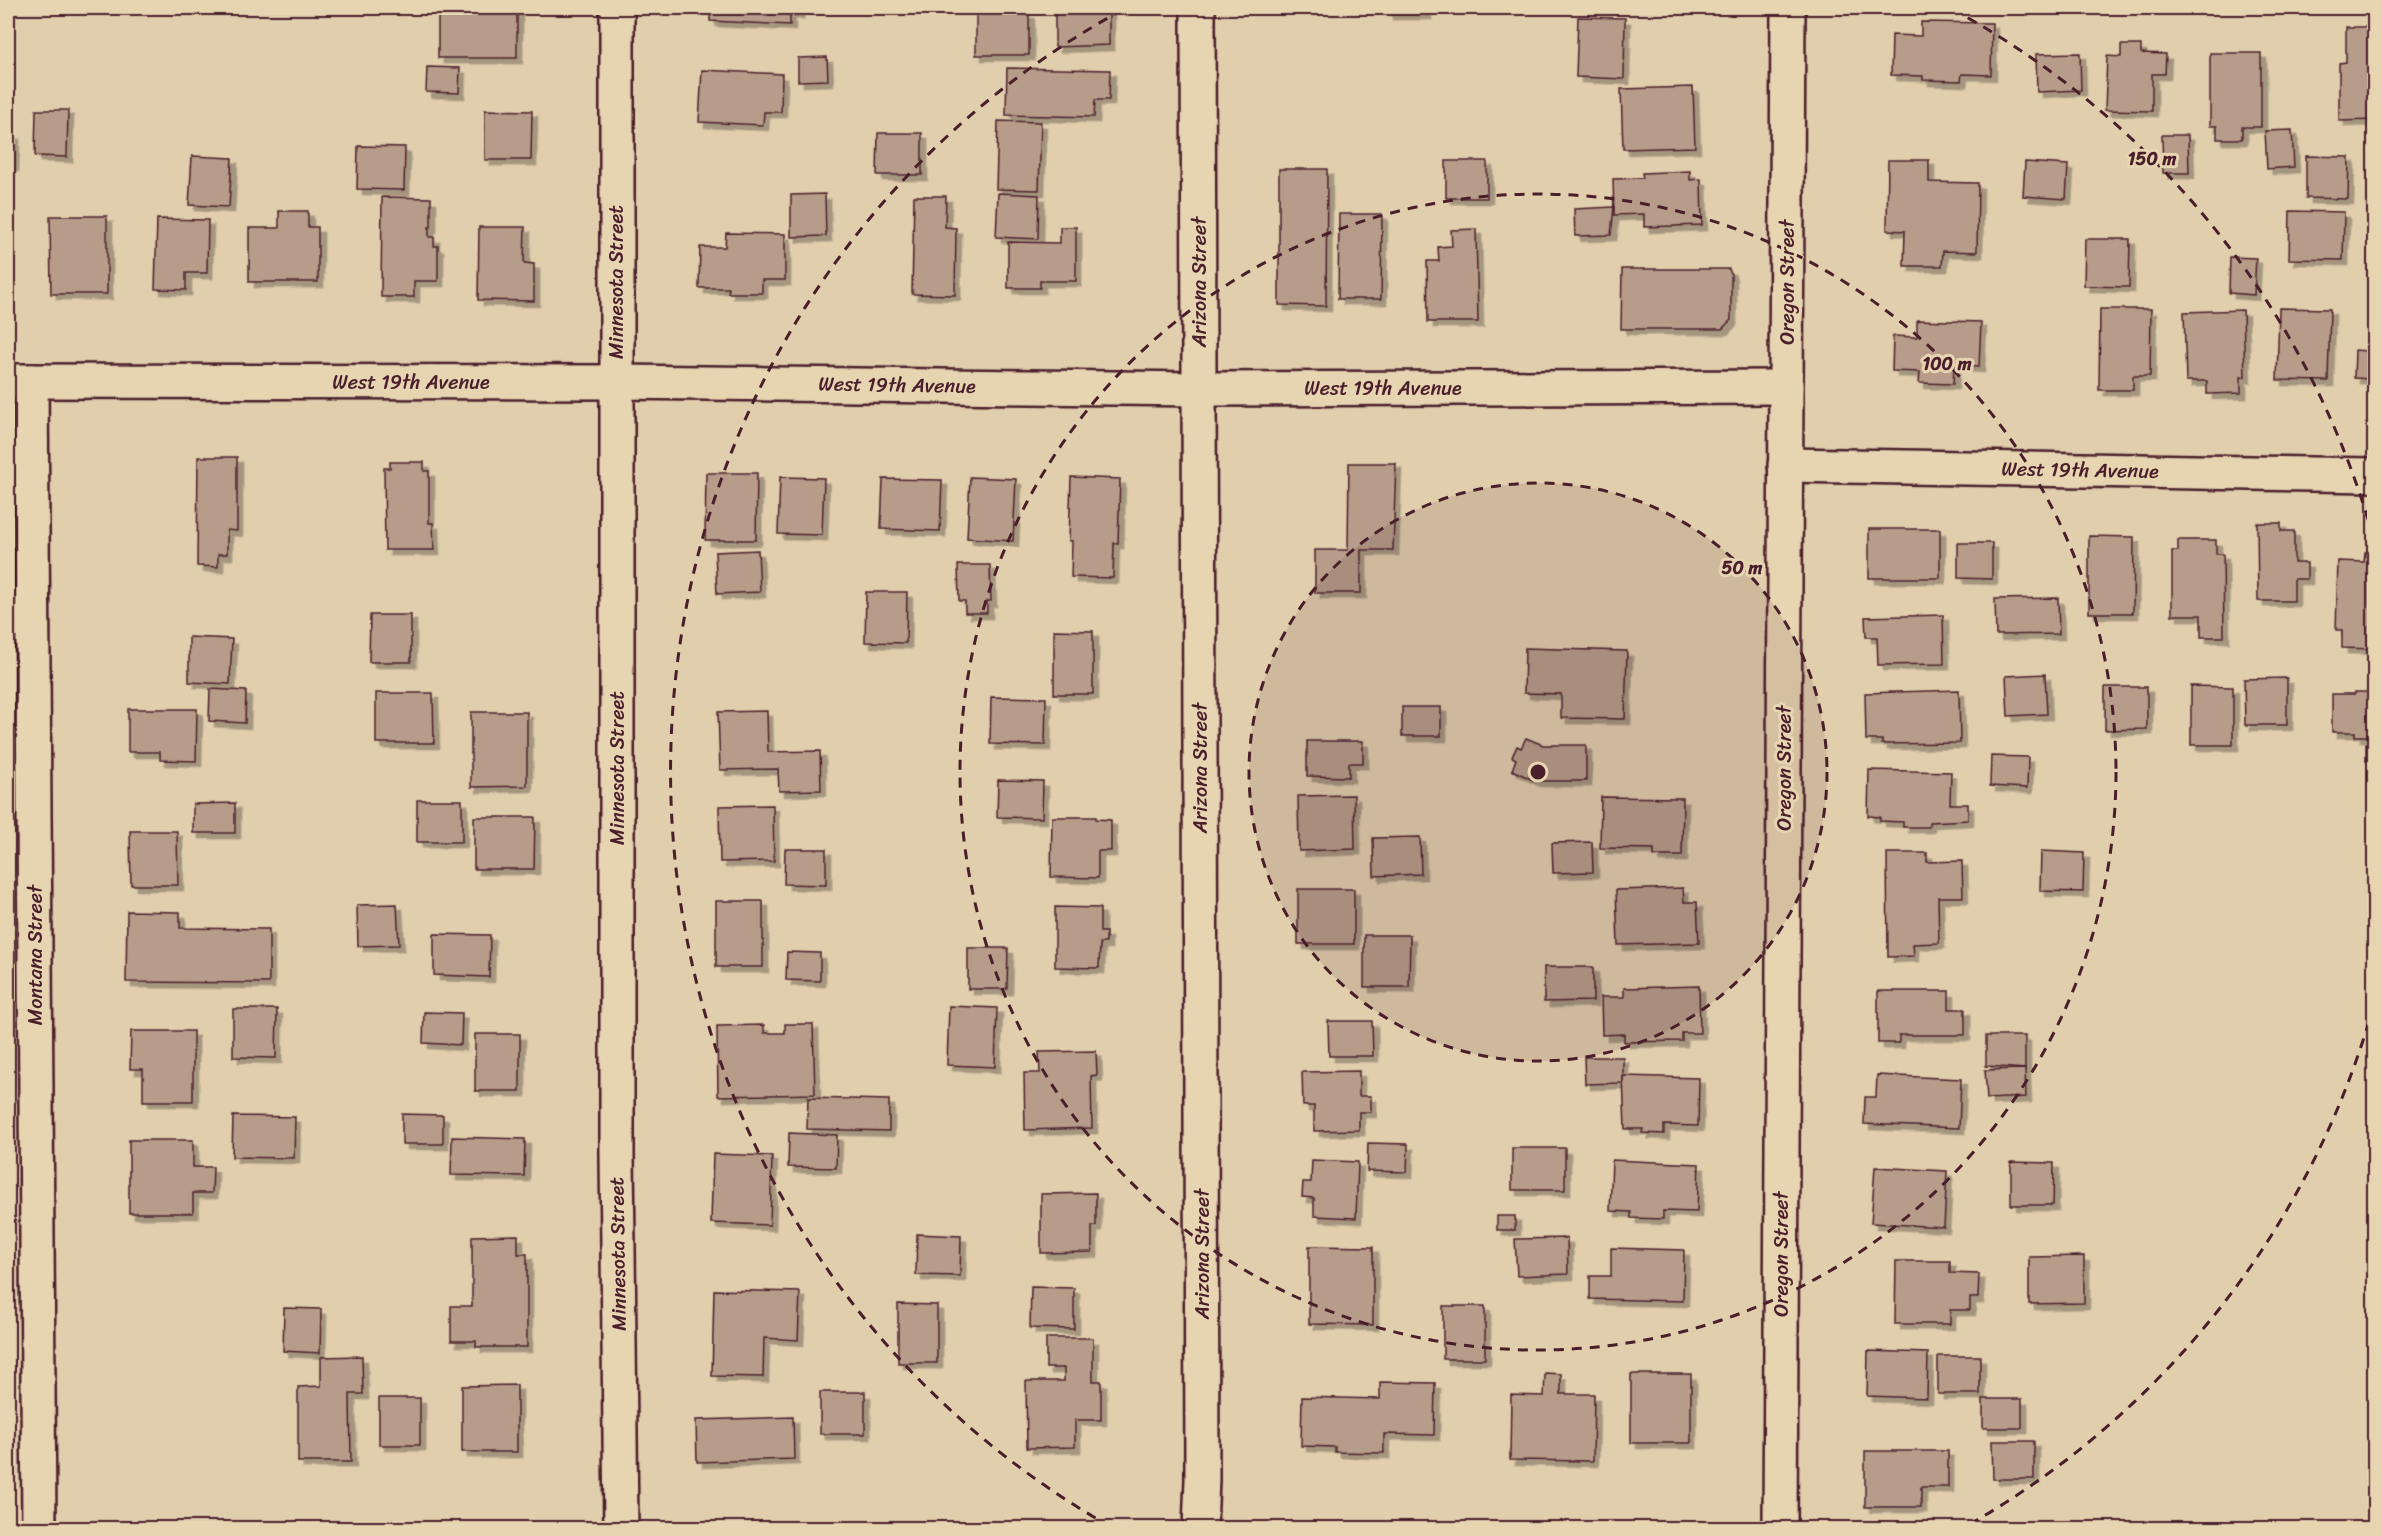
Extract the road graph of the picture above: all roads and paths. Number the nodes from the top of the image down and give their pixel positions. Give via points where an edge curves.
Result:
1 (617, 8) edge
2 (1198, 8) edge
3 (1788, 8) edge
4 (19, 381) edge
5 (616, 382) junction
6 (1786, 387) junction
7 (1200, 388) junction
8 (1785, 465) junction
9 (2374, 476) edge
10 (39, 1528) edge
11 (621, 1528) edge
12 (1200, 1528) edge
13 (1780, 1528) edge

1 - 5 street, Minnesota Street
2 - 7 street, Arizona Street
3 - 6 street, Oregon Street
4 - 5 street, West 19th Avenue
4 - 10 street, Montana Street
5 - 7 street, West 19th Avenue
5 - 11 street, Minnesota Street
6 - 7 street, West 19th Avenue
6 - 8 street, Oregon Street
7 - 12 street, Arizona Street
8 - 9 street, West 19th Avenue
8 - 13 street, Oregon Street

